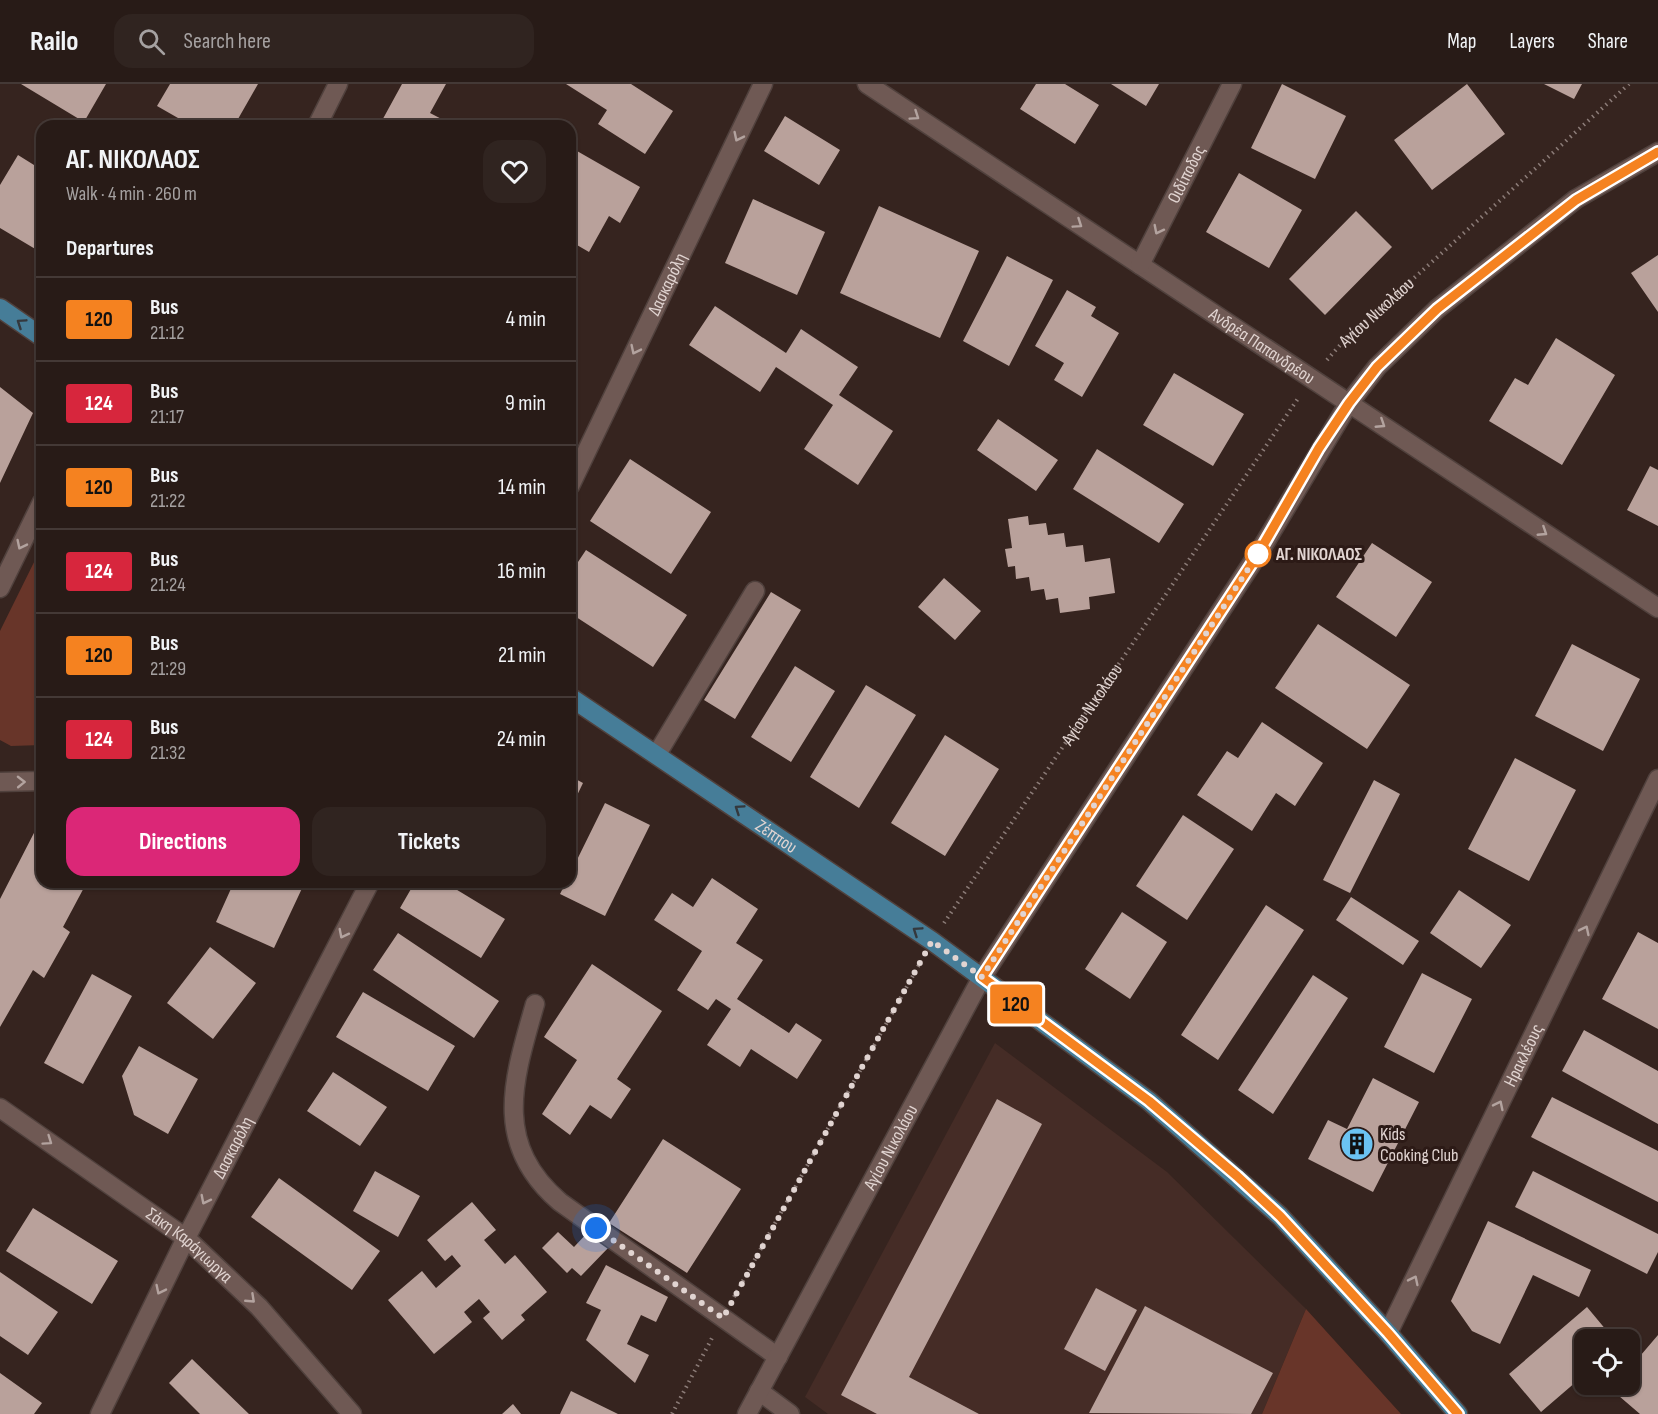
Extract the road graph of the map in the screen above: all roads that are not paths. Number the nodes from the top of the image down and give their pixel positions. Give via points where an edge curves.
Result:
1 (338, 84) edge
2 (763, 84) edge
3 (867, 84) edge
4 (1232, 84) edge
5 (320, 120) edge
6 (1658, 152) edge
7 (1140, 265) junction
8 (0, 308) edge
9 (36, 333) edge
10 (1349, 403) junction
11 (576, 474) edge
12 (36, 514) edge
13 (0, 588) edge
14 (755, 591) dead end
15 (1658, 608) edge
16 (576, 701) edge
17 (657, 754) junction
18 (1658, 779) edge
19 (0, 782) edge
20 (36, 782) edge
21 (367, 888) edge
22 (982, 977) junction
23 (535, 1004) dead end
24 (0, 1108) edge
25 (186, 1238) junction
26 (1388, 1333) junction
27 (778, 1357) junction
28 (759, 1391) junction
29 (100, 1414) edge
30 (352, 1414) edge
31 (747, 1414) edge
32 (790, 1414) edge
33 (1458, 1414) edge

1 - 5 street
2 -> 11 street, Δασκαρόλη
3 -> 7 street, Ανδρέα Παπανδρέου
4 -> 7 street, Οιδίποδος
6 - 10 street, Αγίου Νικολάου via 1576,200 1437,309 1377,367
7 - 10 street, Ανδρέα Παπανδρέου
9 -> 8 main road
10 -> 15 street, Ανδρέα Παπανδρέου
10 - 22 street, Αγίου Νικολάου via 1258,554
12 -> 13 street
14 - 17 street
16 - 17 main road, Ζέππου
22 -> 17 main road, Ζέππου
26 -> 18 street, Ηρακλέους
19 -> 20 street
21 -> 25 street, Δασκαρόλη
22 - 26 main road, Ζέππου via 1149,1101 1237,1176 1280,1216
22 - 27 street, Αγίου Νικολάου
23 - 27 street via 511,1103 522,1150 535,1175 560,1202
24 -> 25 street, Σάκη Καράγιωργα
25 -> 29 street, Δασκαρόλη
25 -> 30 street, Σάκη Καράγιωργα via 259,1307
26 - 33 main road, Ζέππου
27 - 28 street, Αγίου Νικολάου
28 - 31 street, Αγίου Νικολάου
28 - 32 street

